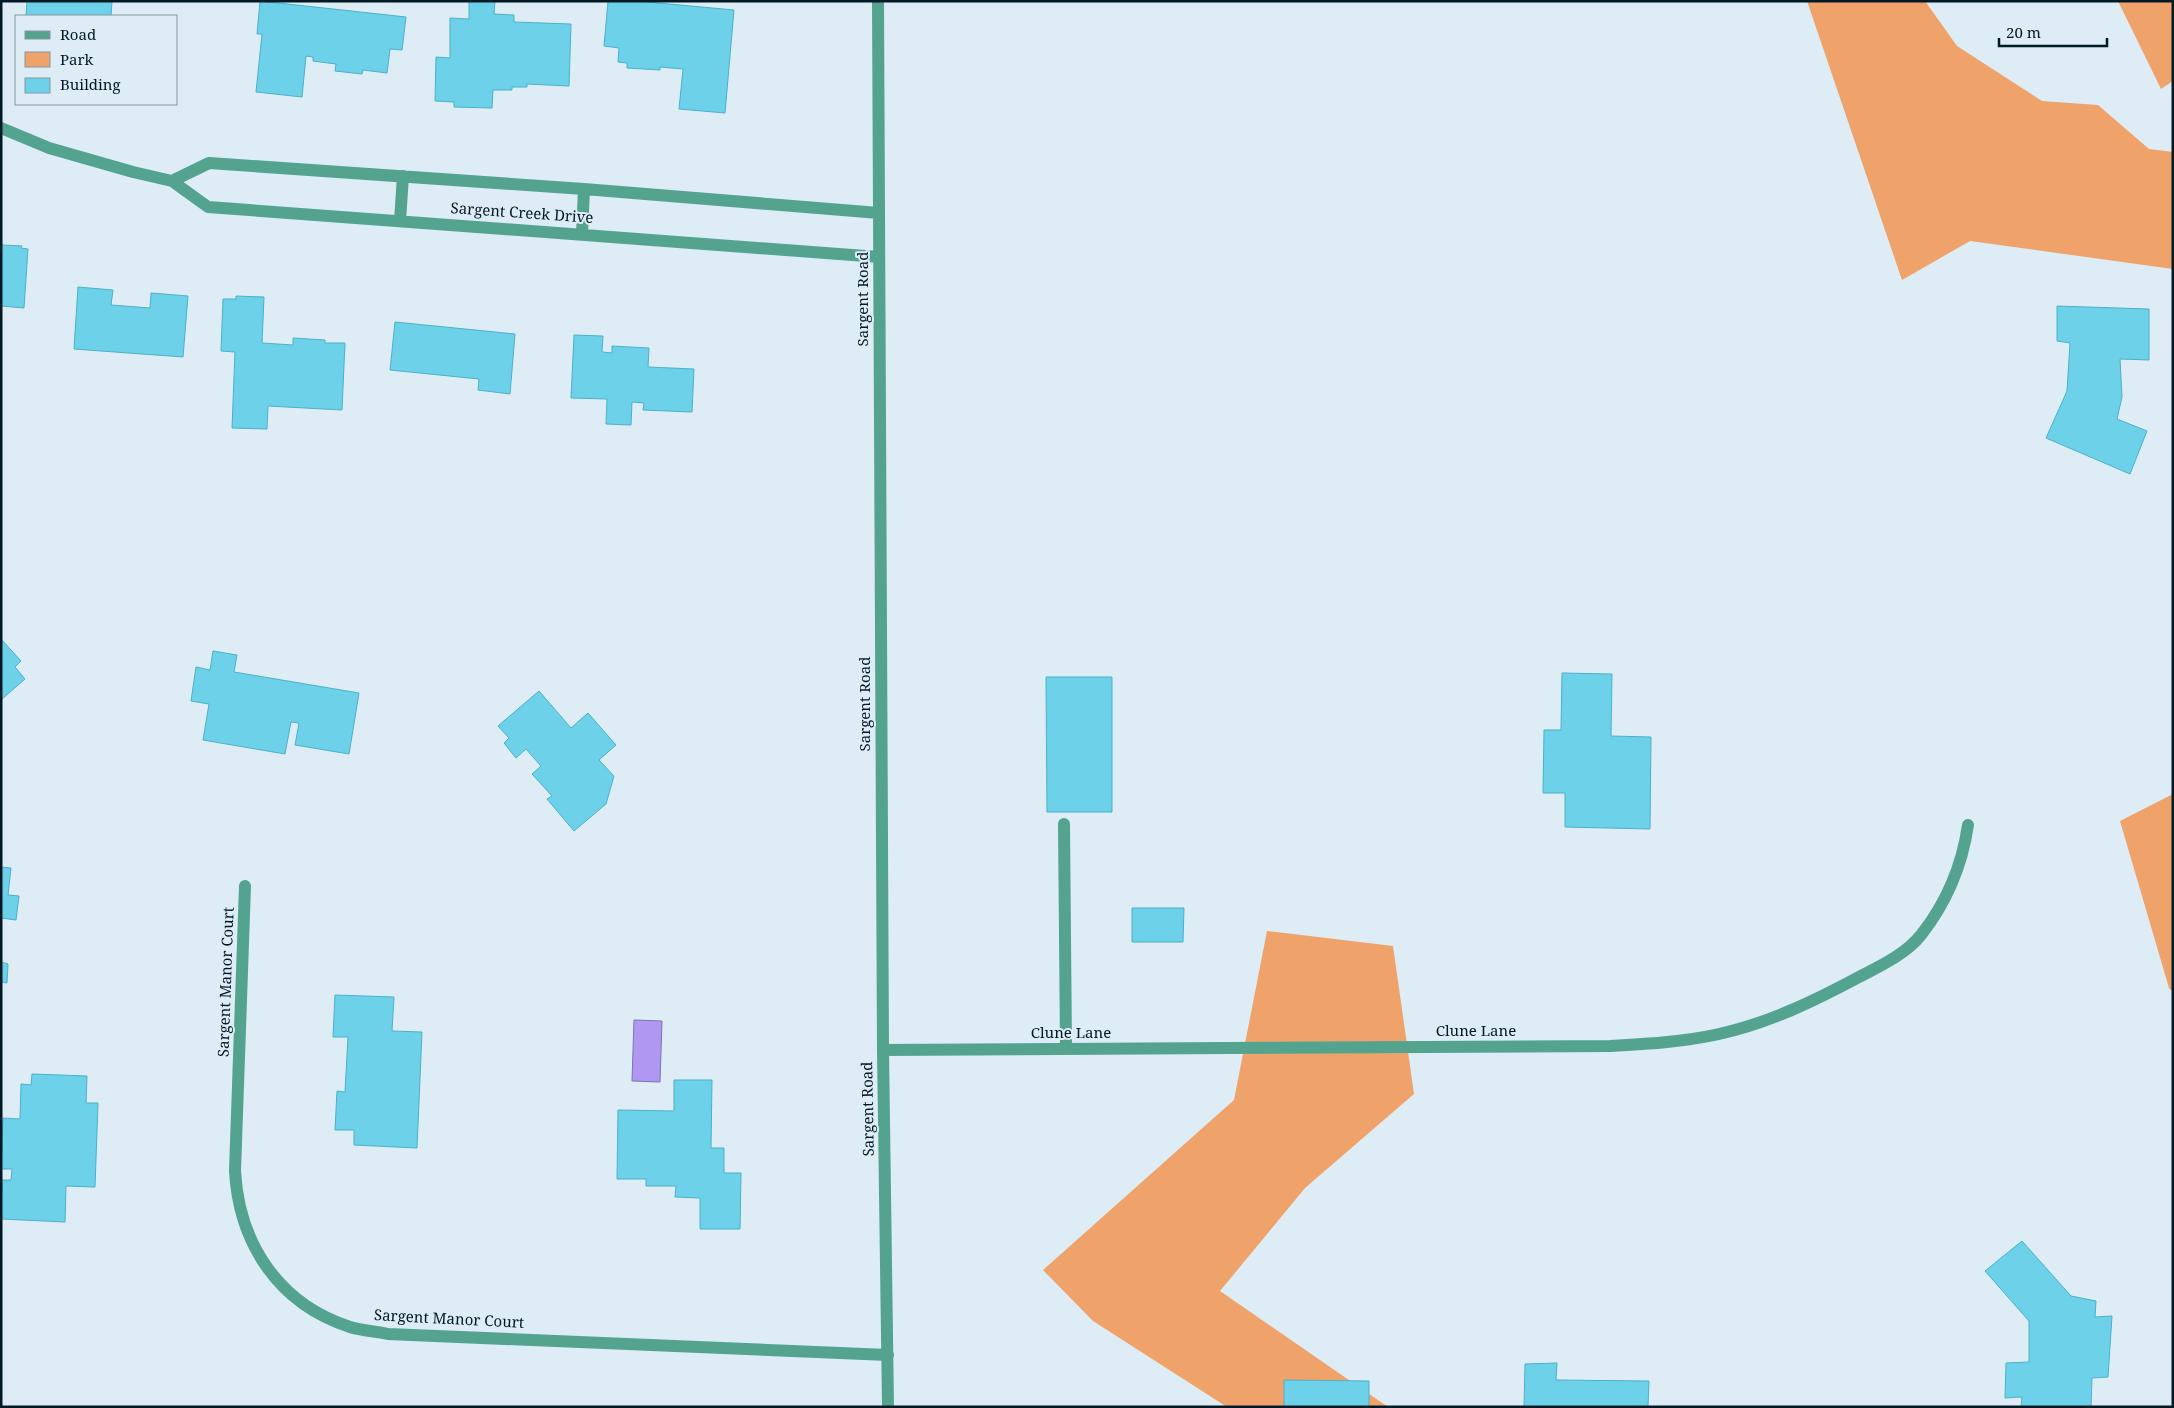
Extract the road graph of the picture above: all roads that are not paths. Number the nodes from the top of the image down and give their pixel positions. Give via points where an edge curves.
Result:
1 (878, 1) edge
2 (1, 128) edge
3 (403, 176) junction
4 (172, 181) junction
5 (584, 189) junction
6 (879, 213) junction
7 (400, 221) junction
8 (582, 234) junction
9 (879, 257) junction
10 (1064, 824) dead end
11 (1968, 825) dead end
12 (245, 886) dead end
13 (1066, 1049) junction
14 (883, 1050) junction
15 (888, 1355) junction
16 (888, 1407) edge

1 - 6 street, Sargent Road
2 - 4 street, Sargent Creek Drive via 49,148
3 - 4 street, Sargent Creek Drive via 209,163
3 - 5 street, Sargent Creek Drive
3 - 7 street
4 - 7 street, Sargent Creek Drive via 208,207
5 - 6 street, Sargent Creek Drive
5 - 8 street
6 - 9 street, Sargent Road
7 - 8 street, Sargent Creek Drive
8 - 9 street, Sargent Creek Drive
9 - 14 street, Sargent Road
10 - 13 street
11 - 13 street, Clune Lane via 1962,857 1944,902 1920,936 1902,952 1814,1001 1720,1034 1666,1043 1610,1046
12 - 15 street, Sargent Manor Court via 235,1170 238,1200 244,1225 267,1269 314,1312 350,1327 388,1334
13 - 14 street, Clune Lane
14 - 15 street, Sargent Road
15 - 16 street, Sargent Road

